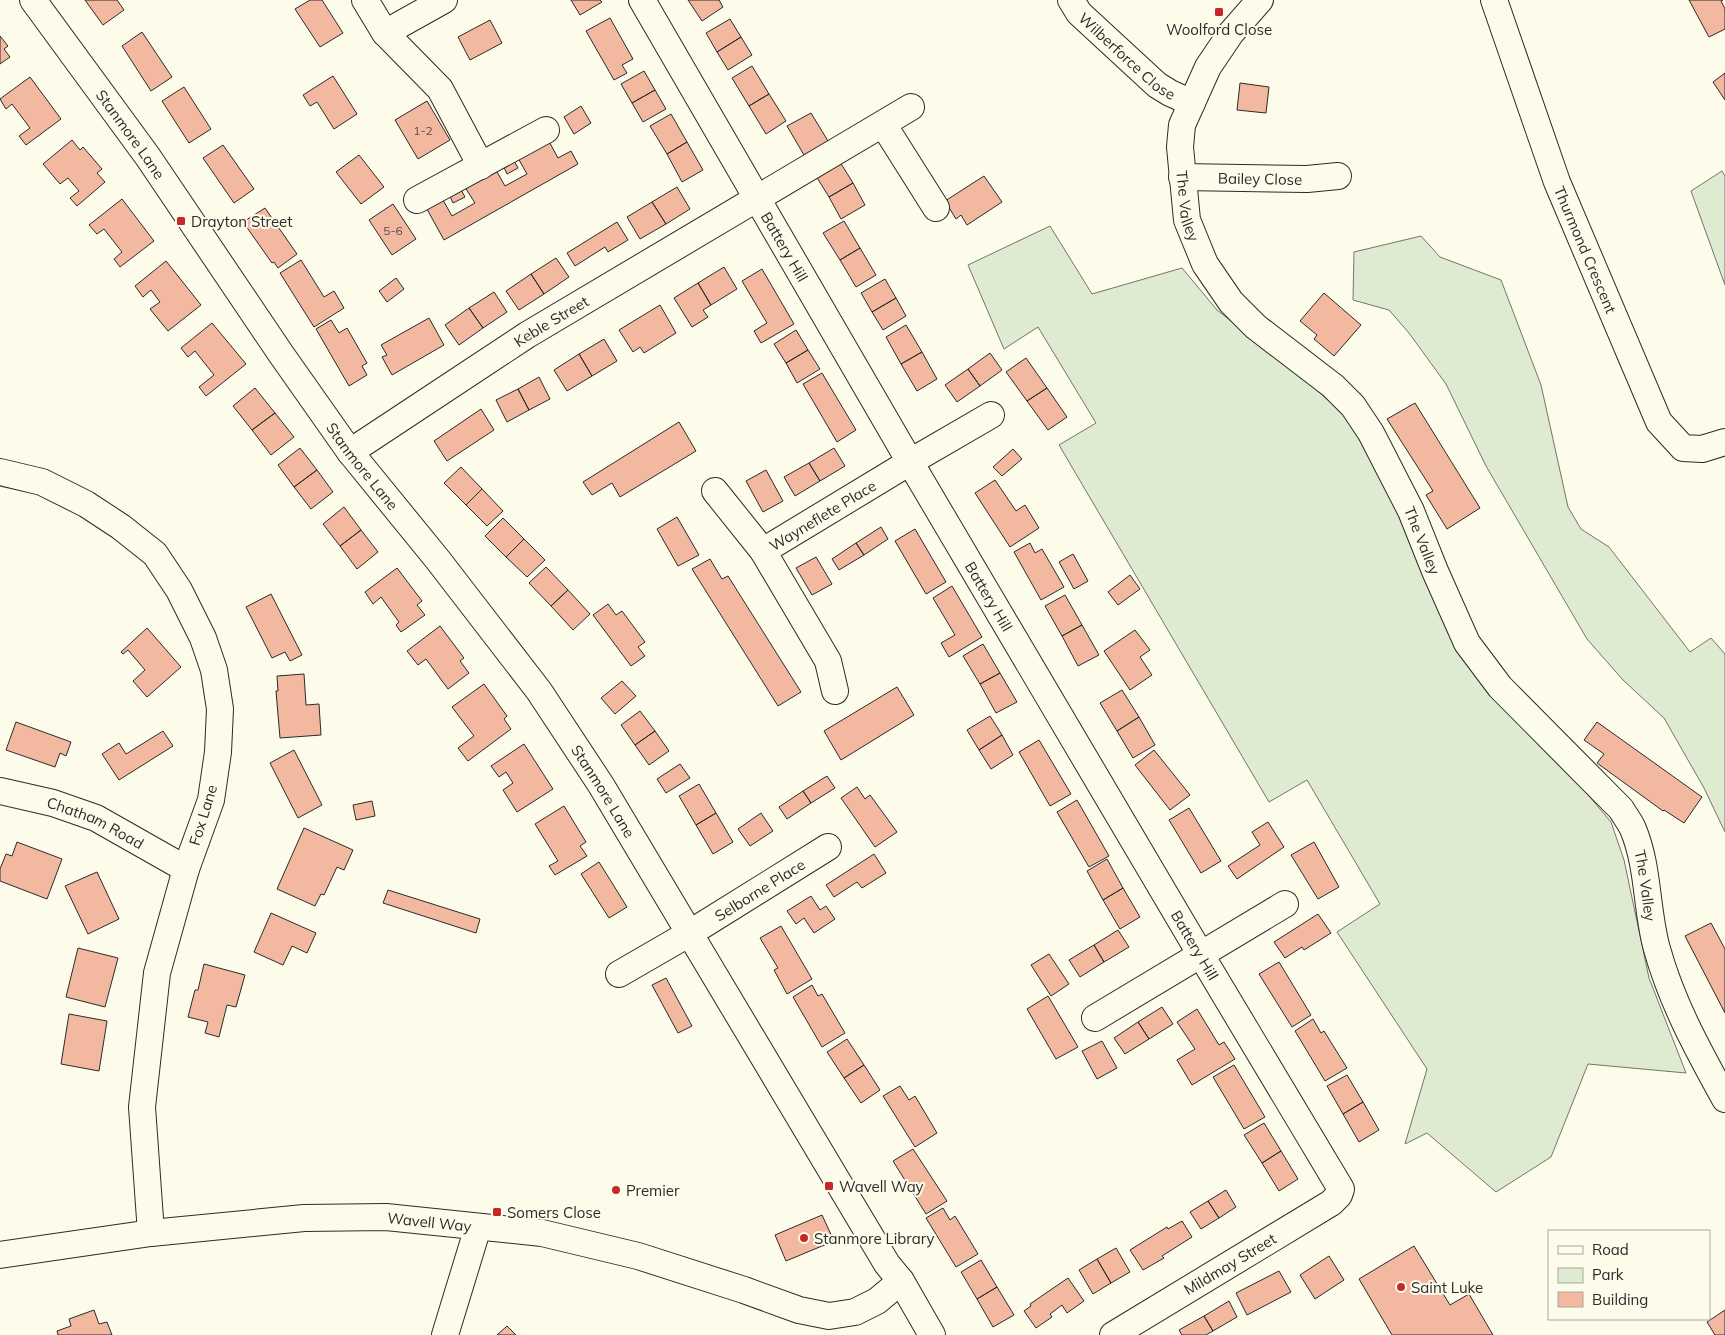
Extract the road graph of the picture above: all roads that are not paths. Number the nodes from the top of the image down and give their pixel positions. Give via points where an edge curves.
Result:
1 (32, 0) edge
2 (365, 0) edge
3 (444, 0) edge
4 (642, 0) edge
5 (1071, 0) edge
6 (1259, 0) edge
7 (1494, 0) edge
8 (385, 33) junction
9 (1192, 103) junction
10 (911, 107) dead end
11 (883, 124) junction
12 (546, 130) dead end
13 (481, 166) junction
14 (1338, 176) dead end
15 (1182, 177) junction
16 (758, 199) junction
17 (417, 200) dead end
18 (936, 208) dead end
19 (991, 415) dead end
20 (1725, 442) edge
21 (350, 452) junction
22 (910, 462) junction
23 (0, 472) edge
24 (716, 492) dead end
25 (764, 550) junction
26 (835, 691) dead end
27 (0, 791) edge
28 (828, 847) dead end
29 (186, 869) junction
30 (1285, 904) dead end
31 (690, 933) junction
32 (1201, 955) junction
33 (619, 974) dead end
34 (1095, 1018) dead end
35 (1725, 1098) edge
36 (1341, 1189) joint
37 (478, 1227) junction
38 (150, 1232) junction
39 (0, 1255) edge
40 (901, 1281) junction
41 (445, 1335) edge
42 (932, 1335) edge
43 (1113, 1335) edge

1 - 21 street, Stanmore Lane via 148,157
2 - 8 street
3 - 8 street
4 - 16 street, Battery Hill
5 - 9 street, Wilberforce Close via 1079,13 1157,85
6 - 9 street, The Valley via 1208,67
7 - 20 street, Thurmond Crescent via 1557,182 1659,422 1683,448 1702,449
8 - 13 street via 440,89
9 - 15 street, The Valley via 1182,125
10 - 11 street, Keble Street
11 - 16 street, Keble Street
11 - 18 street
12 - 13 street
13 - 17 street
14 - 15 street, Bailey Close via 1307,179
15 - 35 street, The Valley via 1187,220 1205,264 1231,302 1256,327 1318,374 1353,406 1371,433 1411,511 1467,643 1500,687 1621,809 1633,828 1656,946 1667,984
16 - 21 street, Keble Street via 527,335
16 - 22 street, Battery Hill
19 - 22 street, Wayneflete Place
21 - 31 street, Stanmore Lane via 539,691 601,784
22 - 25 street, Wayneflete Place
22 - 32 street, Battery Hill
23 - 29 street, Fox Lane via 42,482 121,526 155,554 179,590 203,638 214,670 220,709 218,752 211,800
24 - 25 street
25 - 26 street, Wayneflete Place via 828,661
27 - 29 street, Chatham Road via 53,803 96,818
28 - 31 street, Selborne Place
29 - 38 street, Fox Lane via 157,973 142,1107
30 - 32 street
31 - 33 street
31 - 40 street, Stanmore Lane via 887,1264
32 - 34 street
32 - 36 street, Battery Hill
36 - 43 street, Mildmay Street via 1331,1203
37 - 38 street, Wavell Way via 386,1217 304,1218
37 - 40 street, Wavell Way via 542,1232 638,1256 799,1310 829,1316 855,1312 878,1301
37 - 41 street
38 - 39 street, Wavell Way
40 - 42 street, Stanmore Lane

